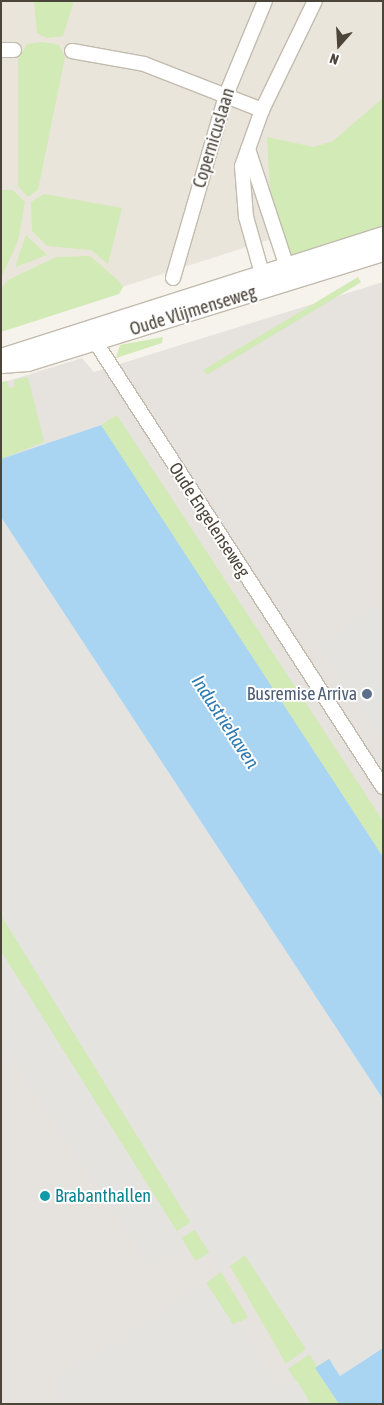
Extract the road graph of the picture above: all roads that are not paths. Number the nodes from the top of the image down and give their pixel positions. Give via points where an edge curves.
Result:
1 (265, 1) edge
2 (315, 1) edge
3 (72, 50) dead end
4 (226, 95) junction
5 (262, 110) junction
6 (248, 148) junction
7 (383, 236) edge
8 (383, 252) edge
9 (289, 273) junction
10 (172, 278) dead end
11 (264, 280) junction
12 (91, 334) junction
13 (1, 358) edge
14 (1, 364) edge
15 (383, 787) edge

1 - 4 street, Copernicuslaan
2 - 5 street, Copernicuslaan
3 - 4 street via 144,64
4 - 5 street
4 - 10 street, Copernicuslaan
5 - 6 street, Copernicuslaan
6 - 9 street, Copernicuslaan
6 - 11 street, Copernicuslaan via 242,166 242,192
7 - 9 street, Oude Vlijmenseweg
8 - 9 street, Oude Vlijmenseweg
9 - 11 street, Oude Vlijmenseweg
11 - 12 street, Oude Vlijmenseweg
12 - 13 street
12 - 14 street, Oude Vlijmenseweg via 28,362
12 - 15 street, Oude Engelenseweg

